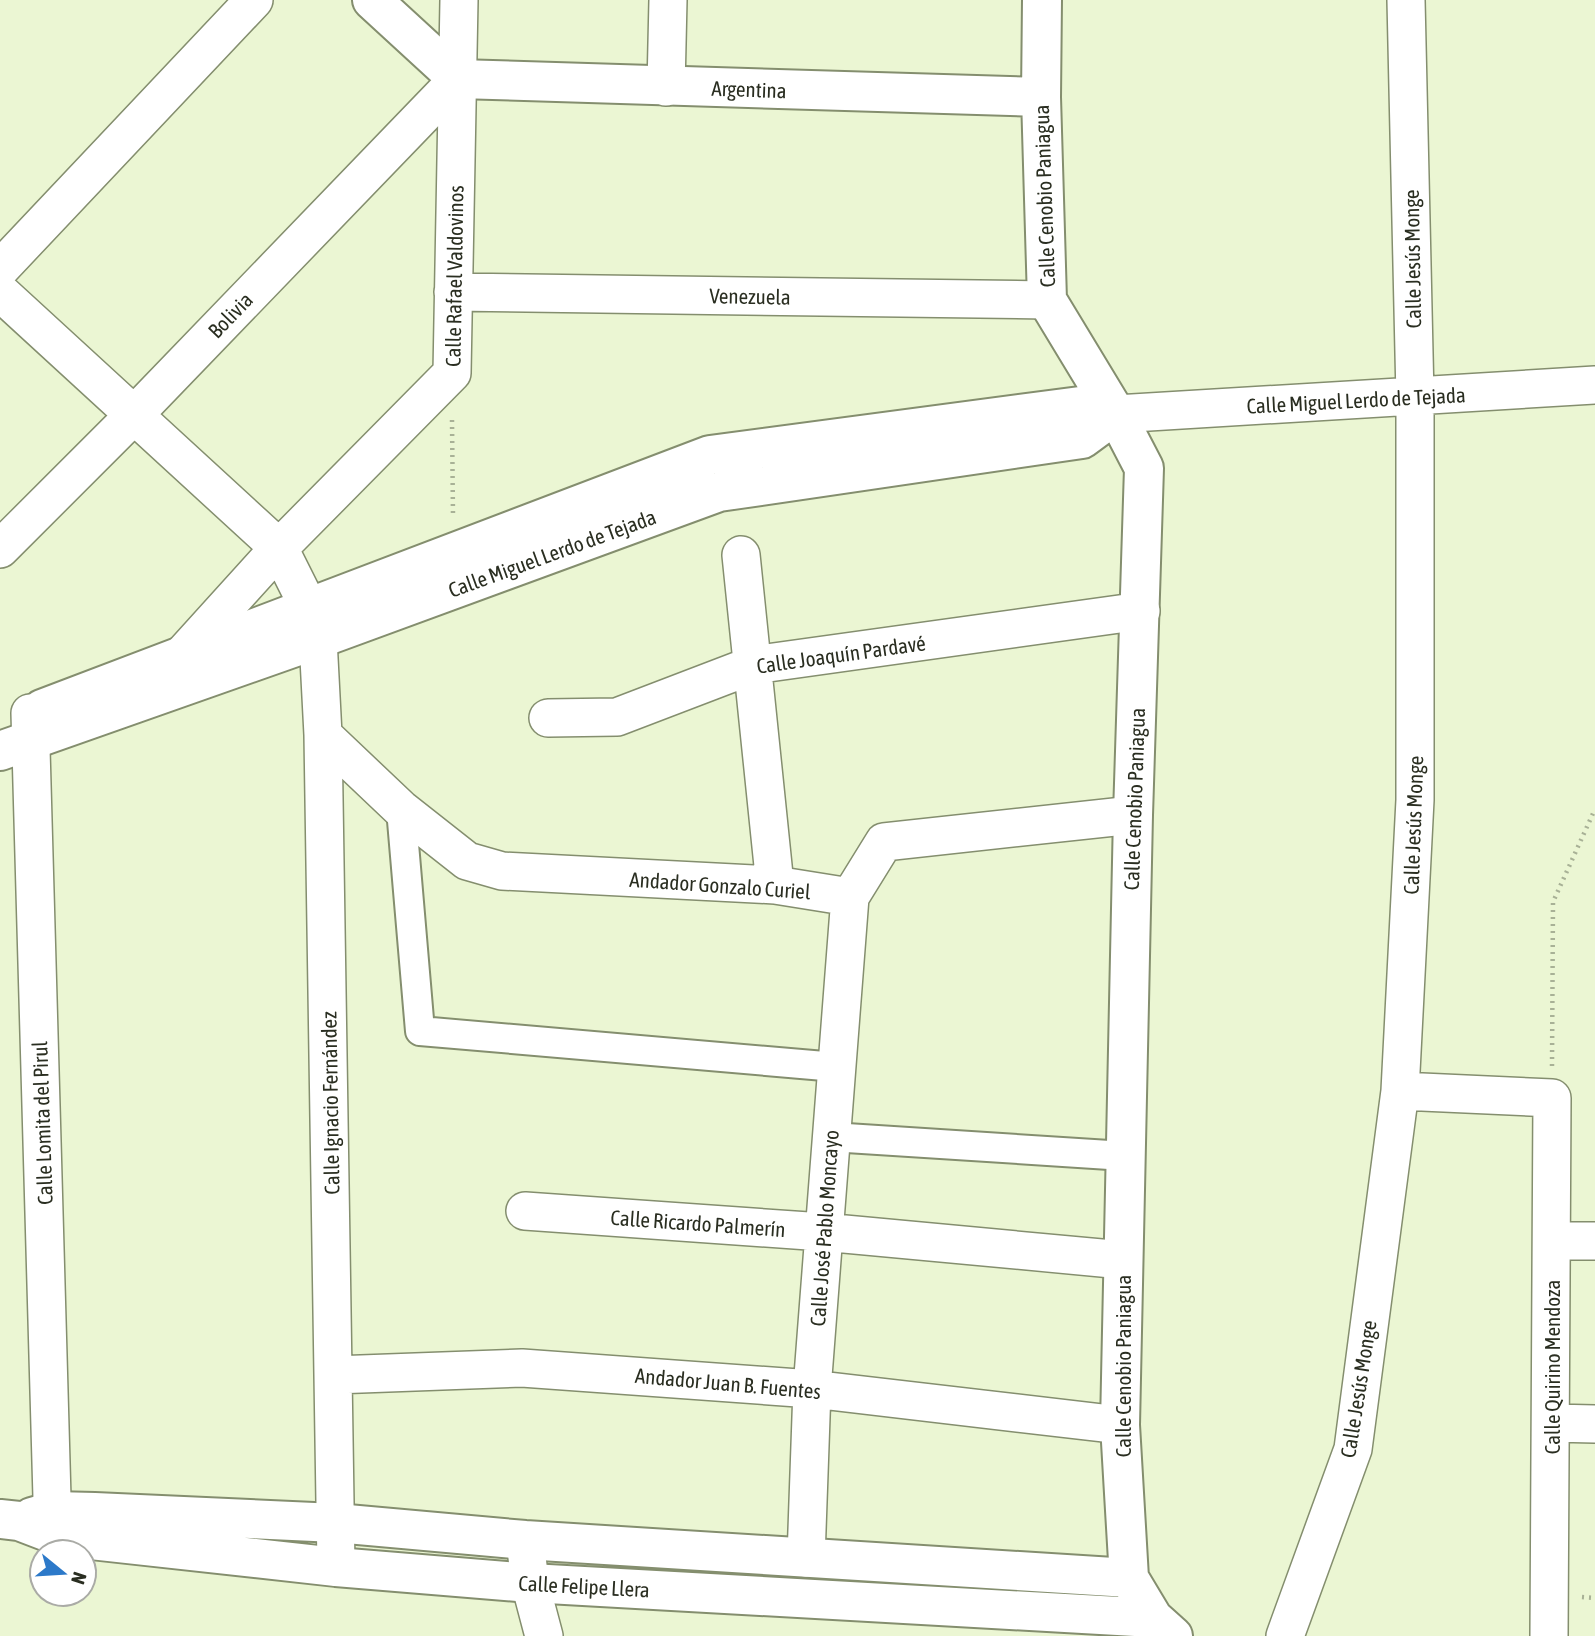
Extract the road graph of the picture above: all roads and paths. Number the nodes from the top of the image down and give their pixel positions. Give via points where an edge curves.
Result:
1 (254, 0) edge
2 (372, 0) edge
3 (459, 0) edge
4 (668, 0) edge
5 (1042, 0) edge
6 (1406, 0) edge
7 (458, 79) junction
8 (666, 87) junction
9 (1041, 97) junction
10 (0, 269) edge
11 (0, 292) edge
12 (453, 292) junction
13 (1047, 300) junction
14 (452, 373) junction
15 (1595, 385) edge
16 (1415, 397) junction
17 (1116, 414) junction
18 (133, 416) junction
19 (876, 451) junction
20 (710, 455) junction
21 (719, 492) junction
22 (279, 548) junction
23 (0, 549) edge
24 (741, 555) dead end
25 (471, 558) junction
26 (1141, 611) junction
27 (313, 622) junction
28 (183, 654) junction
29 (753, 665) junction
30 (548, 718) dead end
31 (16, 732) edge
32 (323, 735) junction
33 (401, 809) junction
34 (1595, 809) edge
35 (1133, 815) junction
36 (775, 885) junction
37 (850, 897) junction
38 (836, 1067) junction
39 (1399, 1091) junction
40 (1552, 1098) junction
41 (831, 1137) junction
42 (1125, 1156) junction
43 (525, 1211) dead end
44 (824, 1232) junction
45 (1552, 1241) junction
46 (1595, 1241) edge
47 (1123, 1260) junction
48 (334, 1375) junction
49 (812, 1390) junction
50 (1552, 1423) junction
51 (1595, 1424) edge
52 (1120, 1425) junction
53 (31, 1521) edge
54 (337, 1523) junction
55 (525, 1540) junction
56 (806, 1558) junction
57 (336, 1567) junction
58 (1129, 1578) junction
59 (530, 1583) junction
60 (1163, 1627) edge
61 (544, 1636) edge
62 (1286, 1636) edge
63 (1549, 1636) edge

1 - 10 street
2 - 7 street
3 - 7 street, Calle Rafael Valdovinos
4 - 8 street
5 - 9 street, Calle Cenobio Paniagua
6 - 16 street, Calle Jesús Monge
7 - 8 street, Argentina
7 - 12 street, Calle Rafael Valdovinos
7 - 18 street, Bolivia
8 - 9 street, Argentina
9 - 13 street, Calle Cenobio Paniagua
11 - 18 street
12 - 13 street, Venezuela
12 - 14 street, Calle Rafael Valdovinos
13 - 17 street, Calle Cenobio Paniagua
14 - 22 street
14 - 25 path, Calle Rafael Valdovinos
15 - 16 street, Calle Miguel Lerdo de Tejada
16 - 17 street, Calle Miguel Lerdo de Tejada
16 - 39 street, Calle Jesús Monge via 1415,800
17 - 19 street, Calle Miguel Lerdo de Tejada via 1080,406
17 - 26 street, Calle Cenobio Paniagua via 1144,468
18 - 22 street
18 - 23 street, Bolivia
19 - 20 street, Calle Miguel Lerdo de Tejada
19 - 21 street, Calle Miguel Lerdo de Tejada
20 - 21 street
20 - 25 street, Calle Miguel Lerdo de Tejada
21 - 25 street, Calle Miguel Lerdo de Tejada
22 - 27 street
22 - 28 street
24 - 29 street
25 - 27 street, Calle Miguel Lerdo de Tejada
26 - 29 street, Calle Joaquín Pardavé
26 - 35 street, Calle Cenobio Paniagua
27 - 28 street, Calle Miguel Lerdo de Tejada
27 - 31 street, Calle Miguel Lerdo de Tejada
27 - 32 street, Calle Ignacio Fernández
28 - 31 street, Calle Miguel Lerdo de Tejada
29 - 30 street, Calle Joaquín Pardavé via 617,717
29 - 36 street
31 - 53 street, Calle Lomita del Pirul
32 - 33 street, Andador Gonzalo Curiel
32 - 48 street, Calle Ignacio Fernández
33 - 36 street, Andador Gonzalo Curiel via 467,861 502,871
33 - 38 street via 420,1031
34 - 40 path via 1553,902
35 - 37 street via 884,842
35 - 42 street, Calle Cenobio Paniagua
36 - 37 street, Andador Gonzalo Curiel
37 - 38 street, Calle José Pablo Moncayo
38 - 41 street, Calle José Pablo Moncayo
39 - 40 street
39 - 62 street, Calle Jesús Monge via 1353,1450
40 - 45 street, Calle Quirino Mendoza
41 - 42 street
41 - 44 street, Calle José Pablo Moncayo
42 - 47 street, Calle Cenobio Paniagua
43 - 44 street, Calle Ricardo Palmerín
44 - 47 street, Calle Ricardo Palmerín
44 - 49 street, Calle José Pablo Moncayo
45 - 46 street
45 - 50 street, Calle Quirino Mendoza
47 - 52 street, Calle Cenobio Paniagua
48 - 49 street, Andador Juan B. Fuentes via 522,1368
48 - 54 street, Calle Ignacio Fernández
49 - 52 street, Andador Juan B. Fuentes
49 - 56 street, Calle José Pablo Moncayo
50 - 51 street
50 - 63 street, Calle Quirino Mendoza
52 - 58 street, Calle Cenobio Paniagua
53 - 54 street, Calle Felipe Llera
53 - 57 street, Calle Felipe Llera via 91,1540
54 - 55 street, Calle Felipe Llera
54 - 57 street, Calle Ignacio Fernández
55 - 56 street, Calle Felipe Llera
55 - 59 street
56 - 58 street, Calle Felipe Llera
57 - 59 street, Calle Felipe Llera
58 - 60 street, Calle Cenobio Paniagua
59 - 60 street, Calle Felipe Llera
59 - 61 street

